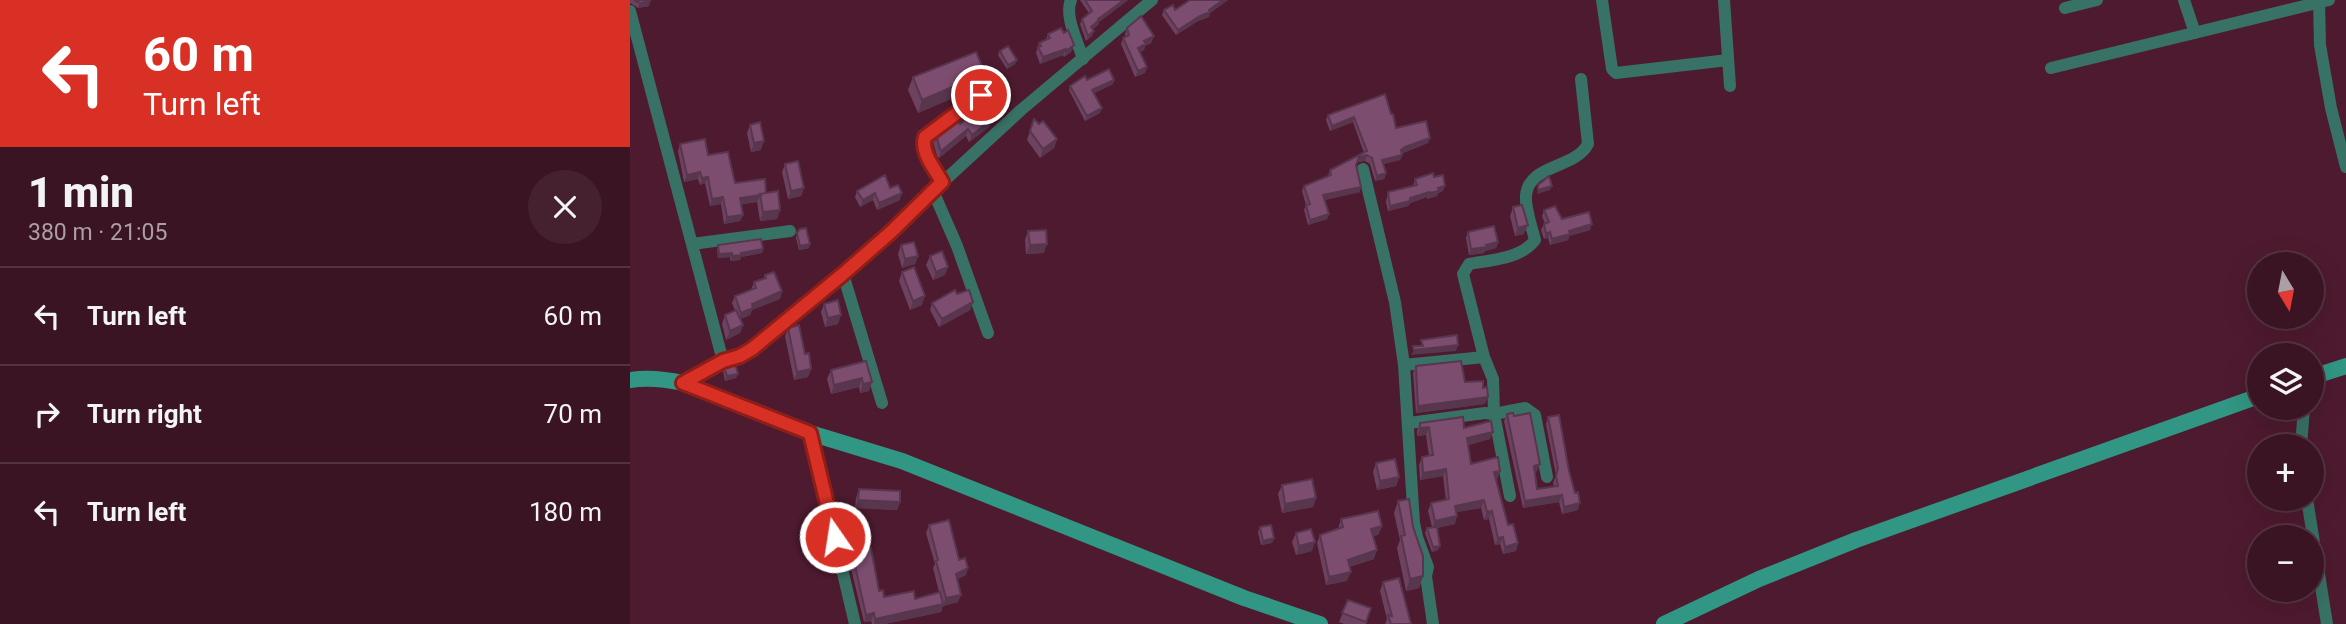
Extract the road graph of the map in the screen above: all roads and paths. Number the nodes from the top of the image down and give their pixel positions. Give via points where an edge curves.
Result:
1 (1071, 0) edge
2 (1152, 0) edge
3 (1602, 0) edge
4 (1724, 0) edge
5 (2097, 0) edge
6 (2184, 0) edge
7 (2323, 1) edge
8 (2065, 8) dead end
9 (630, 11) edge
10 (2194, 33) junction
11 (1083, 59) junction
12 (1728, 60) junction
13 (2051, 68) dead end
14 (1581, 79) dead end
15 (1730, 86) dead end
16 (981, 95) dead end
17 (2346, 167) edge
18 (1363, 169) dead end
19 (938, 186) junction
20 (790, 231) dead end
21 (692, 244) junction
22 (843, 274) junction
23 (988, 332) dead end
24 (1484, 357) junction
25 (723, 361) junction
26 (1404, 365) junction
27 (2346, 366) edge
28 (2324, 373) edge
29 (630, 380) edge
30 (683, 383) junction
31 (2247, 400) edge
32 (882, 403) dead end
33 (1494, 414) junction
34 (1409, 423) junction
35 (810, 433) junction
36 (1548, 477) dead end
37 (1510, 496) dead end
38 (2309, 511) edge
39 (855, 624) edge
40 (1320, 624) edge
41 (1433, 624) edge
42 (1664, 624) edge
43 (2327, 624) edge

1 - 11 street via 1070,17
2 - 11 street
3 - 12 street via 1616,73
4 - 12 street
5 - 8 street
6 - 10 street
7 - 10 street
7 - 17 street via 2320,45
9 - 21 street
10 - 13 street
11 - 19 street
12 - 15 street
14 - 24 street via 1588,144 1576,158 1529,182 1526,196 1535,240 1516,254 1469,264 1463,274
16 - 19 street via 925,137 923,144
18 - 26 street via 1395,302
19 - 22 street
19 - 23 street
20 - 21 street
21 - 25 street
22 - 25 street via 752,349
22 - 32 street
24 - 26 street
24 - 33 street via 1493,379
25 - 30 street
26 - 34 street
27 - 28 street
29 - 30 street
30 - 35 street
31 - 42 street via 1856,540
33 - 34 street
33 - 36 street via 1525,408 1535,415
33 - 37 street
34 - 41 street via 1414,523 1428,567
35 - 39 street
35 - 40 street via 902,461
38 - 43 street

